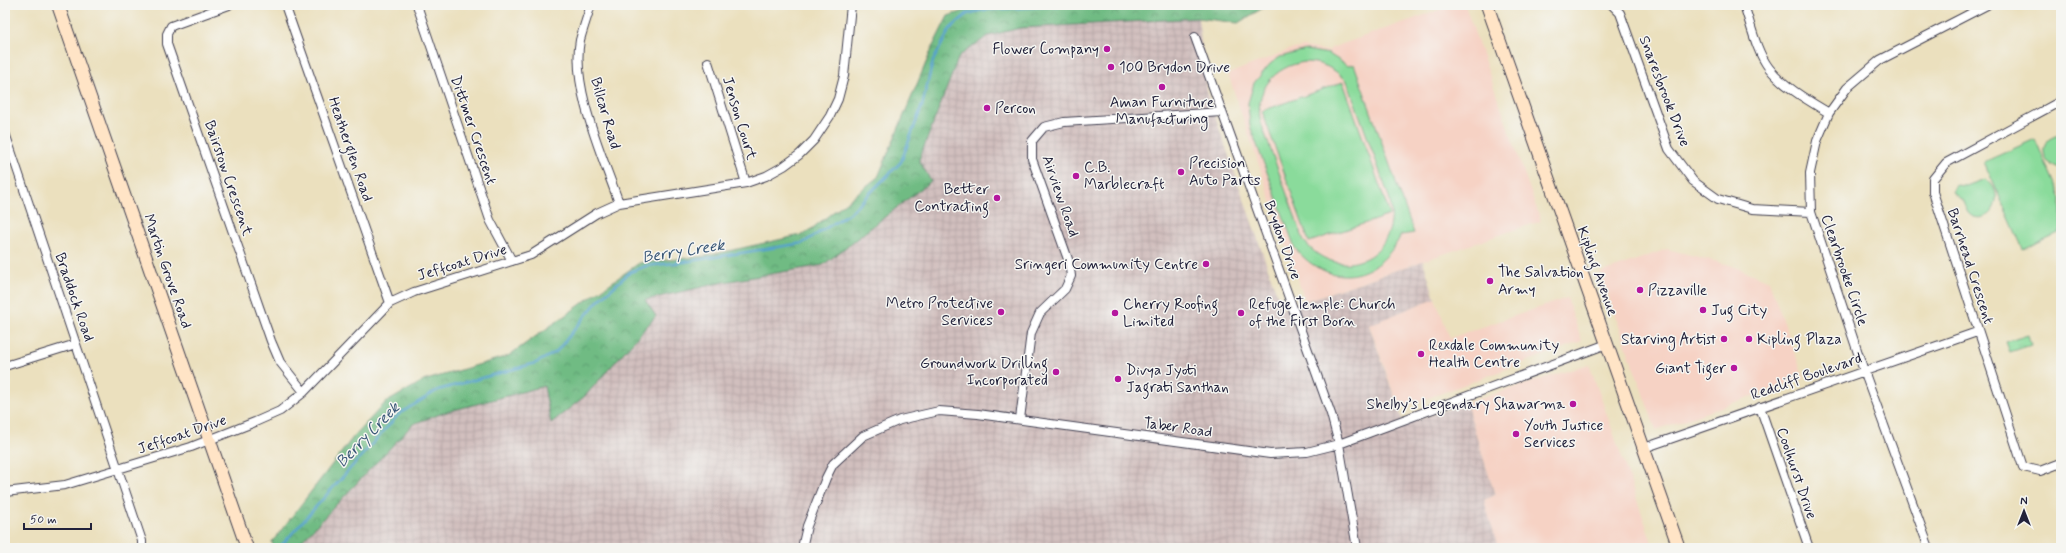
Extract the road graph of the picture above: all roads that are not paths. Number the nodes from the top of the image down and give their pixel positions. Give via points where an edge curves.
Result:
1 (58, 5) edge
2 (229, 5) edge
3 (285, 5) edge
4 (417, 5) edge
5 (591, 5) edge
6 (851, 5) edge
7 (1487, 5) edge
8 (1612, 5) edge
9 (1744, 5) edge
10 (1987, 5) edge
11 (1195, 37) dead end
12 (708, 62) dead end
13 (2061, 101) edge
14 (1222, 112) junction
15 (1829, 113) junction
16 (5, 133) edge
17 (746, 183) junction
18 (619, 203) junction
19 (1810, 212) junction
20 (512, 261) junction
21 (390, 303) junction
22 (1978, 332) junction
23 (76, 344) junction
24 (1607, 344) junction
25 (5, 366) edge
26 (1864, 371) junction
27 (304, 392) junction
28 (1760, 407) junction
29 (1020, 419) junction
30 (210, 440) junction
31 (1339, 444) junction
32 (1644, 448) junction
33 (2061, 464) edge
34 (118, 470) junction
35 (5, 492) edge
36 (142, 548) edge
37 (247, 548) edge
38 (802, 548) edge
39 (1357, 548) edge
40 (1679, 548) edge
41 (1809, 548) edge
42 (1929, 548) edge

1 - 30 main road, Martin Grove Road
2 - 27 street, Bairstow Crescent via 171,26 167,34 167,44 271,342 280,362
3 - 21 street, Heatherglen Road
4 - 20 street, Dittmer Crescent via 490,220
5 - 18 street, Billcar Road via 580,41 581,84
6 - 17 street, Jeffcoat Drive via 844,76 830,116 814,140 799,155 766,176
7 - 24 main road, Kipling Avenue
8 - 19 street, Snaresbrook Drive via 1620,13 1669,149 1693,181 1718,198 1752,210
9 - 15 street via 1758,47 1769,68 1784,82
10 - 15 street, Clearbrooke Circle via 1880,60 1847,88
11 - 14 street, Brydon Drive
12 - 17 street, Jenson Court
13 - 22 street, Barrhead Crescent via 1946,163 1932,179 1932,192
14 - 29 street, Airview Road via 1064,122 1044,127 1032,141 1032,159 1069,262 1071,276 1065,289 1040,313 1031,333
14 - 31 street, Brydon Drive via 1332,414
15 - 19 street, Clearbrooke Circle via 1817,141 1810,173
16 - 23 street, Braddock Road
17 - 18 street, Jeffcoat Drive
18 - 20 street, Jeffcoat Drive via 531,255
19 - 26 street, Clearbrooke Circle
20 - 21 street, Jeffcoat Drive via 414,292
21 - 27 street, Jeffcoat Drive
22 - 26 street, Redcliff Boulevard
22 - 33 street, Barrhead Crescent via 2023,467 2040,471
23 - 25 street
23 - 34 street, Braddock Road
24 - 31 street, Taber Road
24 - 32 main road, Kipling Avenue
26 - 28 street, Redcliff Boulevard
26 - 42 street, Clearbrooke Circle
27 - 30 street, Jeffcoat Drive via 280,411
28 - 32 street, Redcliff Boulevard
28 - 41 street, Coolhurst Drive
29 - 31 street, Taber Road via 1270,454 1306,452
29 - 38 street, Taber Road via 939,411 900,420 863,436 833,464
30 - 34 street, Jeffcoat Drive
30 - 37 main road, Martin Grove Road
31 - 39 street, Brydon Drive
32 - 40 main road, Kipling Avenue
34 - 35 street, Jeffcoat Drive via 65,485
34 - 36 street, Braddock Road via 142,541

